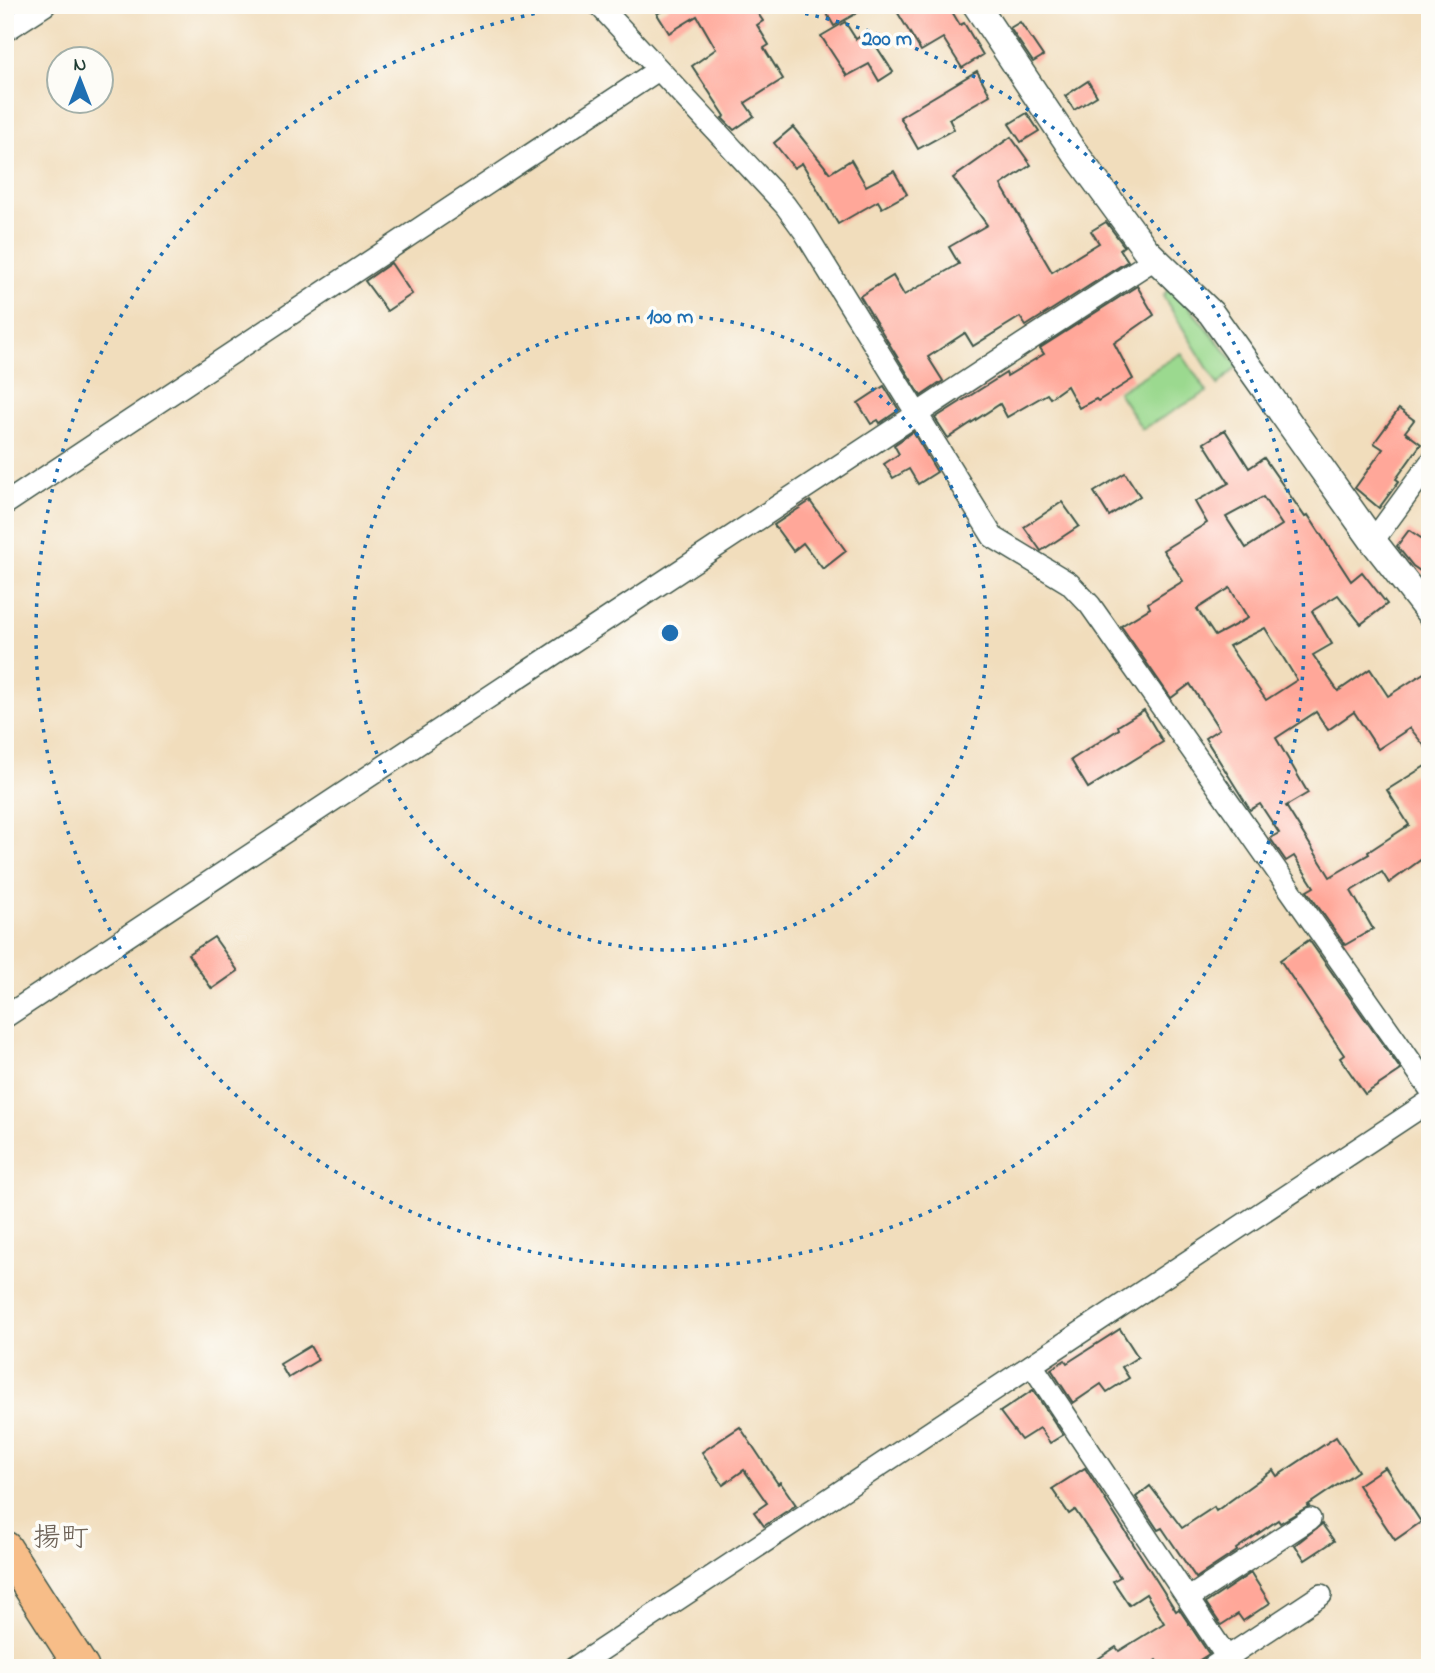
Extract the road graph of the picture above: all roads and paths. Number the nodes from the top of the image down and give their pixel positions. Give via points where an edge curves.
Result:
1 (45, 5) edge
2 (598, 5) edge
3 (976, 5) edge
4 (5, 31) edge
5 (658, 70) junction
6 (1156, 258) junction
7 (916, 415) junction
8 (1430, 463) edge
9 (5, 504) edge
10 (1374, 541) junction
11 (1430, 614) edge
12 (5, 1017) edge
13 (1430, 1089) edge
14 (1430, 1101) edge
15 (1032, 1365) junction
16 (1310, 1519) dead end
17 (5, 1548) edge
18 (1321, 1595) dead end
19 (1189, 1598) junction
20 (1224, 1664) edge
21 (82, 1668) edge
22 (574, 1668) edge

1 - 4 street
2 - 5 street
3 - 6 street via 1070,146
5 - 7 street via 785,205
5 - 9 street
6 - 7 street
6 - 10 street via 1211,313
7 - 12 street
7 - 13 street via 993,537 1069,583 1090,605
8 - 10 street
10 - 11 street
14 - 15 street
15 - 19 street
15 - 22 street
16 - 19 street
17 - 21 main road
18 - 20 street
19 - 20 street

